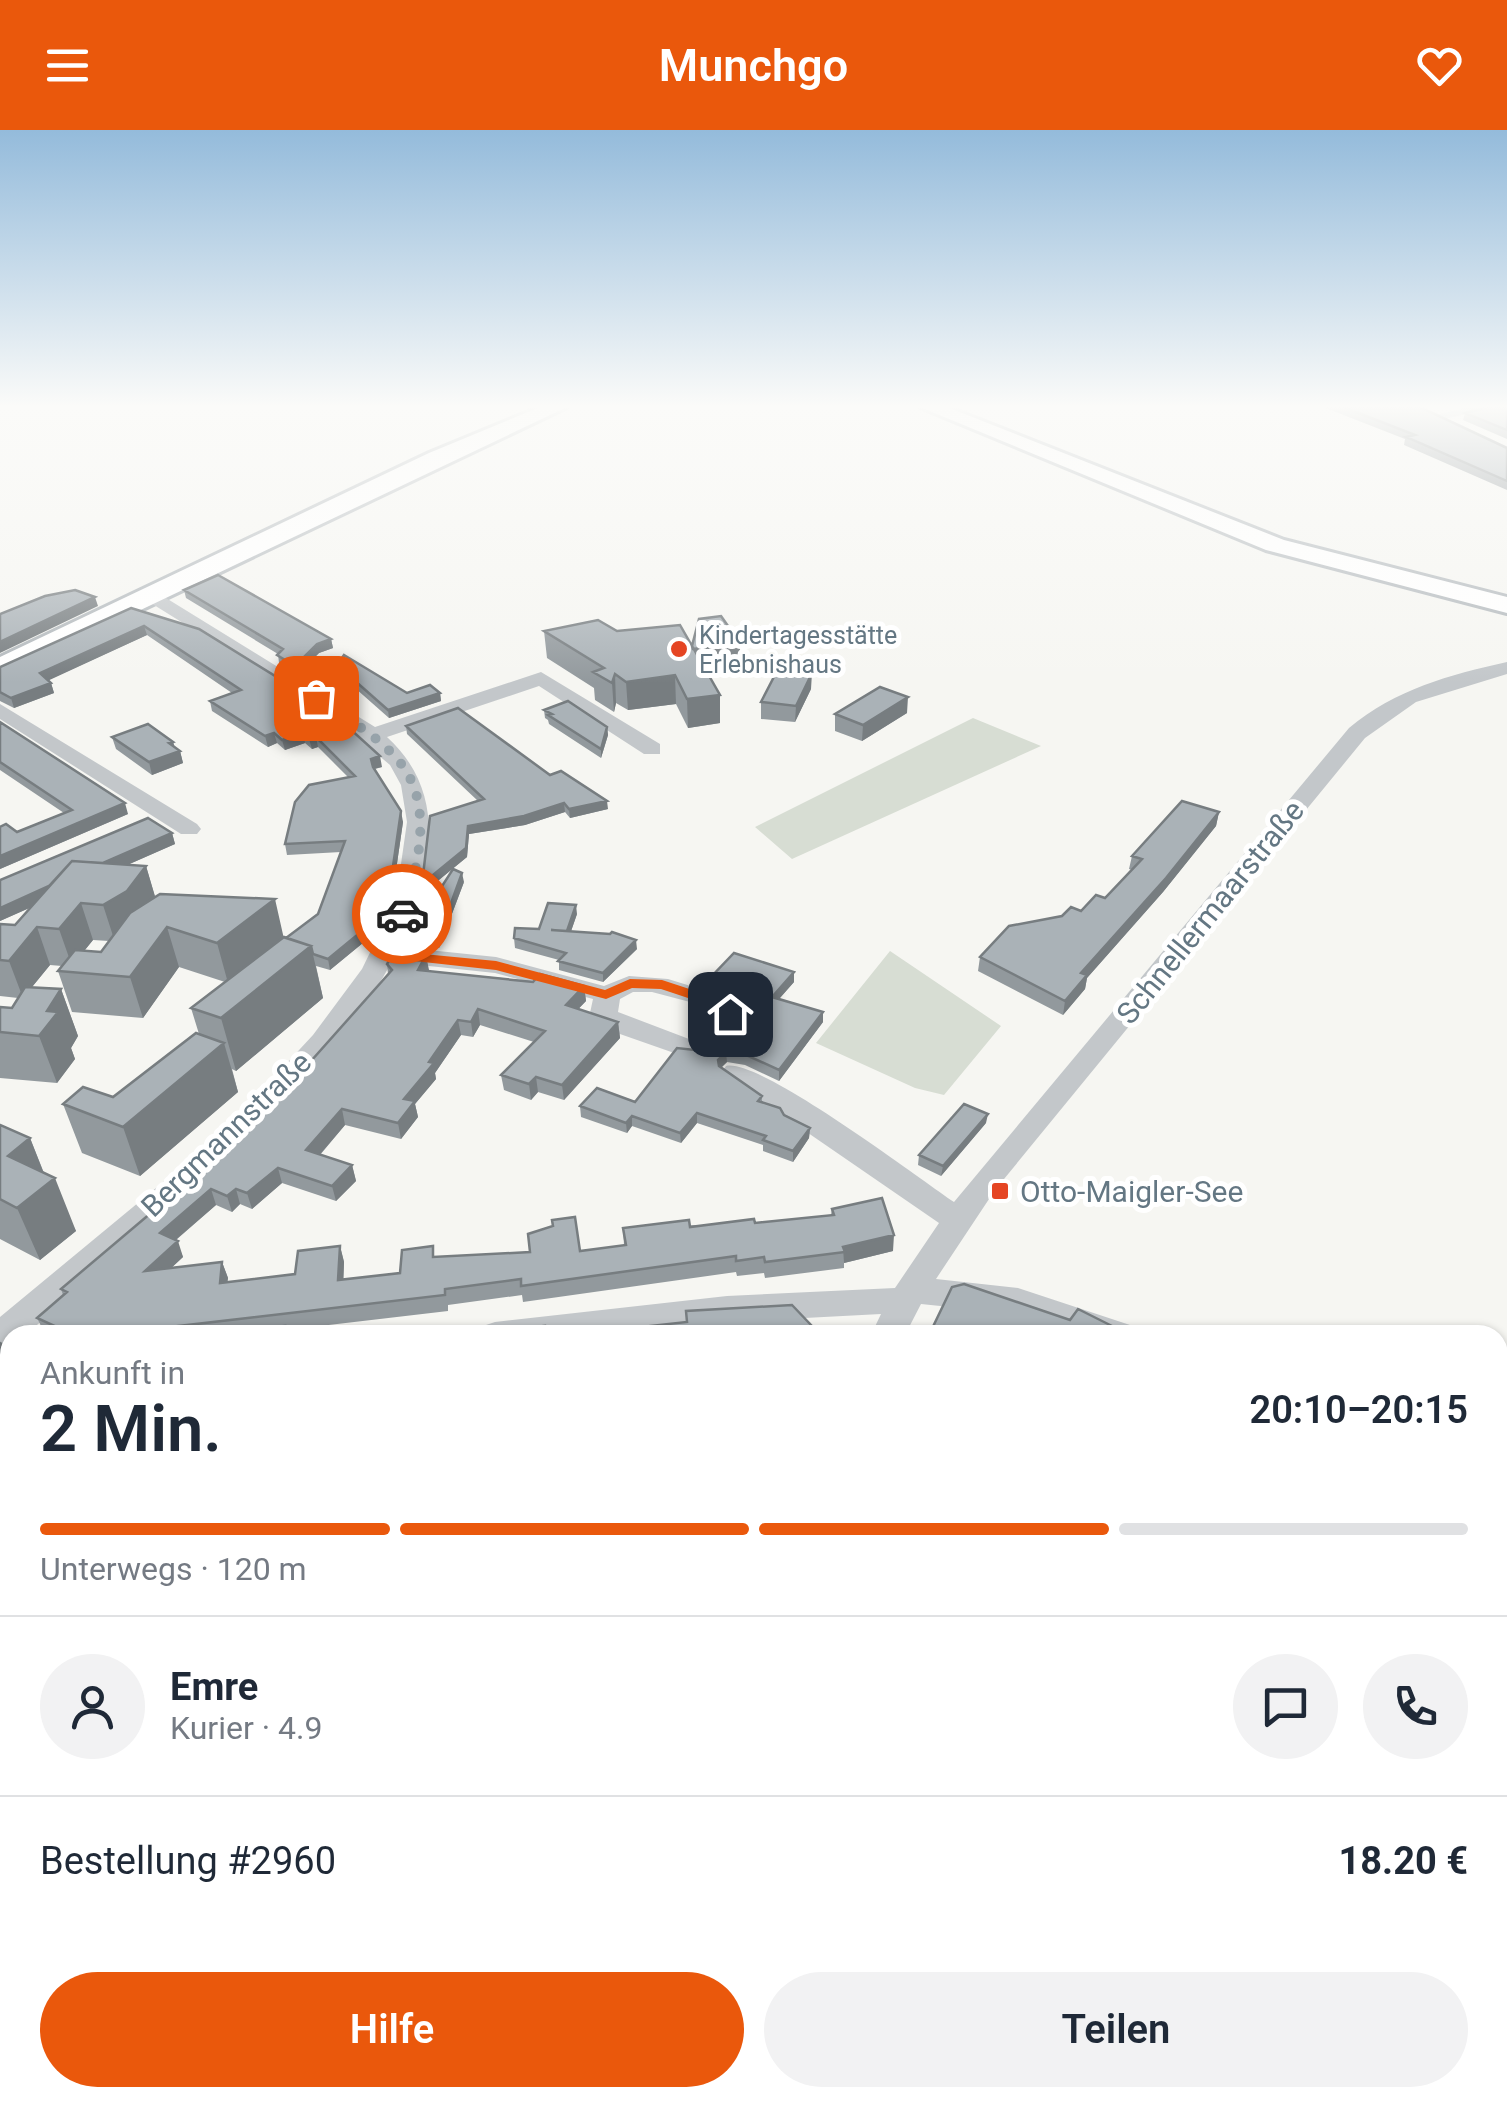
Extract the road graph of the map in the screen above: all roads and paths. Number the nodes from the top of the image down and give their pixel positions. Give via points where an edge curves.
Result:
1 (352, 499) edge
2 (1163, 499) edge
3 (153, 596) junction
4 (1507, 605) edge
5 (0, 668) edge
6 (1507, 668) edge
7 (6, 719) edge
8 (370, 736) junction
9 (652, 749) dead end
10 (164, 811) junction
11 (128, 827) edge
12 (189, 829) dead end
13 (383, 954) junction
14 (606, 994) dead end
15 (736, 1073) edge
16 (956, 1219) junction
17 (907, 1296) junction
18 (13, 1325) edge
19 (585, 1325) edge
20 (893, 1325) edge
21 (1098, 1325) edge

1 - 3 street
2 - 4 street via 1276,544
3 - 5 street
3 - 8 street, Bergmannstraße
6 - 16 street, Schnellermaarstraße via 1426,689 1394,703 1357,733
7 - 10 street
8 - 9 street via 541,678
8 - 13 street, Bergmannstraße via 398,760 418,800 417,862
10 - 11 street
10 - 12 street
13 - 14 street via 496,965
13 - 18 street, Bergmannstraße via 358,997 293,1077
15 - 16 street
16 - 17 street, Schnellermaarstraße
17 - 19 street
17 - 20 street, Schnellermaarstraße
17 - 21 street via 1002,1295

